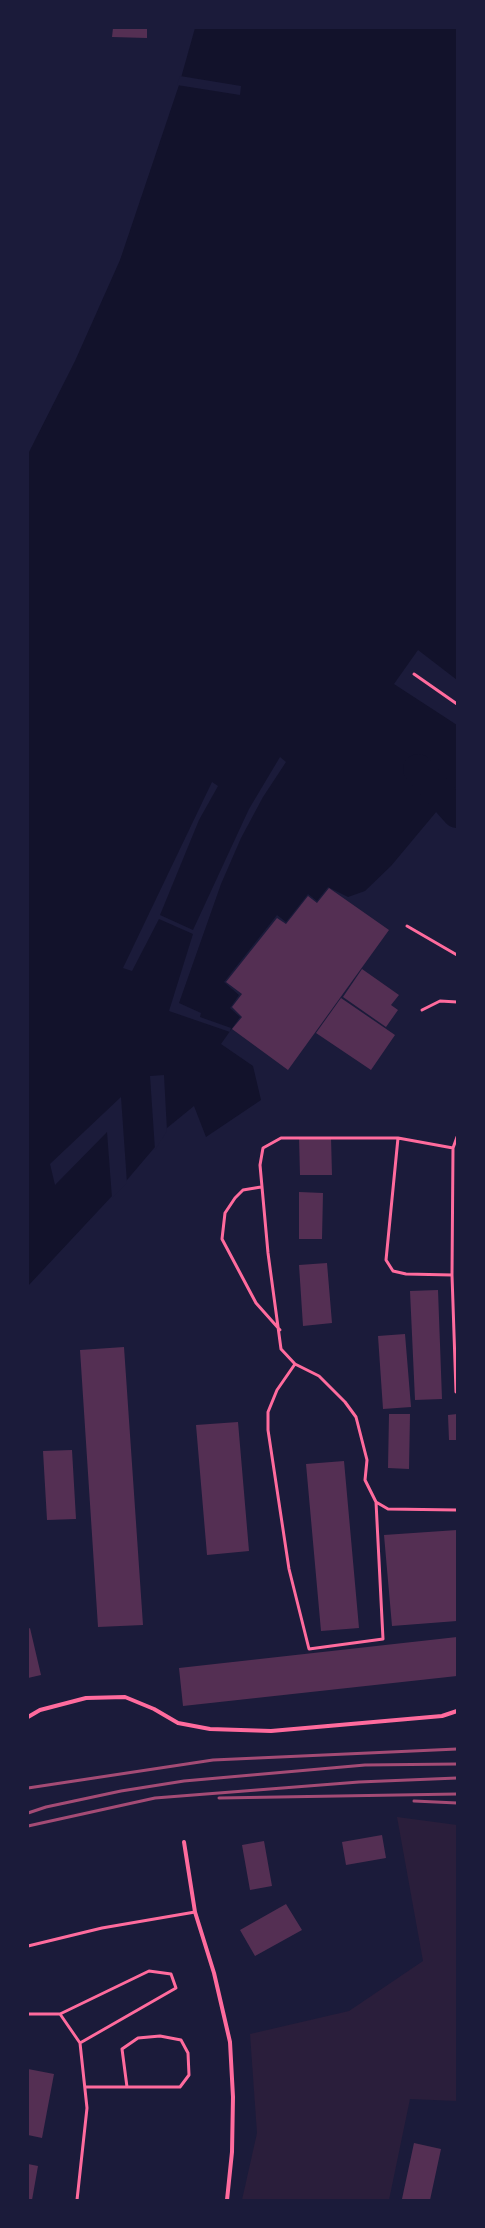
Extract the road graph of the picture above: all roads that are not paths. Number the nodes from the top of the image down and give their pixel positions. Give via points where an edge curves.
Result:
1 (414, 674) dead end
2 (457, 704) edge
3 (407, 926) dead end
4 (457, 955) edge
5 (457, 1002) edge
6 (422, 1010) dead end
7 (457, 1137) edge
8 (398, 1138) junction
9 (453, 1148) junction
10 (261, 1187) junction
11 (452, 1275) junction
12 (280, 1330) junction
13 (295, 1364) junction
14 (456, 1392) dead end
15 (376, 1502) junction
16 (457, 1510) edge
17 (457, 1711) edge
18 (28, 1717) edge
19 (184, 1842) dead end
20 (194, 1912) junction
21 (28, 1946) edge
22 (28, 2014) edge
23 (60, 2014) junction
24 (80, 2044) junction
25 (85, 2087) junction
26 (127, 2087) junction
27 (77, 2200) edge
28 (227, 2200) edge

1 - 2 lane
3 - 4 lane
5 - 6 lane via 440,1001
7 - 9 lane
8 - 9 lane
8 - 10 lane via 281,1138 263,1148 260,1165
8 - 11 lane via 386,1260 393,1270 406,1274
9 - 11 lane
10 - 12 lane
10 - 12 lane via 243,1190 235,1198 225,1213 222,1239 256,1303
11 - 14 lane
12 - 13 lane via 281,1349
13 - 15 lane via 319,1376 356,1417 367,1460 364,1480
13 - 15 lane via 278,1390 268,1412 268,1430 289,1569 309,1648 383,1639
15 - 16 lane via 388,1510
17 - 18 street via 442,1716 271,1731 210,1729 178,1723 147,1706 126,1697 118,1697 86,1698 40,1710
19 - 20 street
20 - 21 lane via 102,1928
20 - 28 street via 214,1974 230,2042 234,2097
22 - 23 lane
23 - 24 lane
23 - 24 lane via 149,1971 170,1974 176,1988
24 - 25 lane
25 - 26 lane
25 - 27 lane via 87,2108
26 - 26 lane via 180,2087 189,2075 188,2053 182,2040 160,2036 138,2038 122,2049

